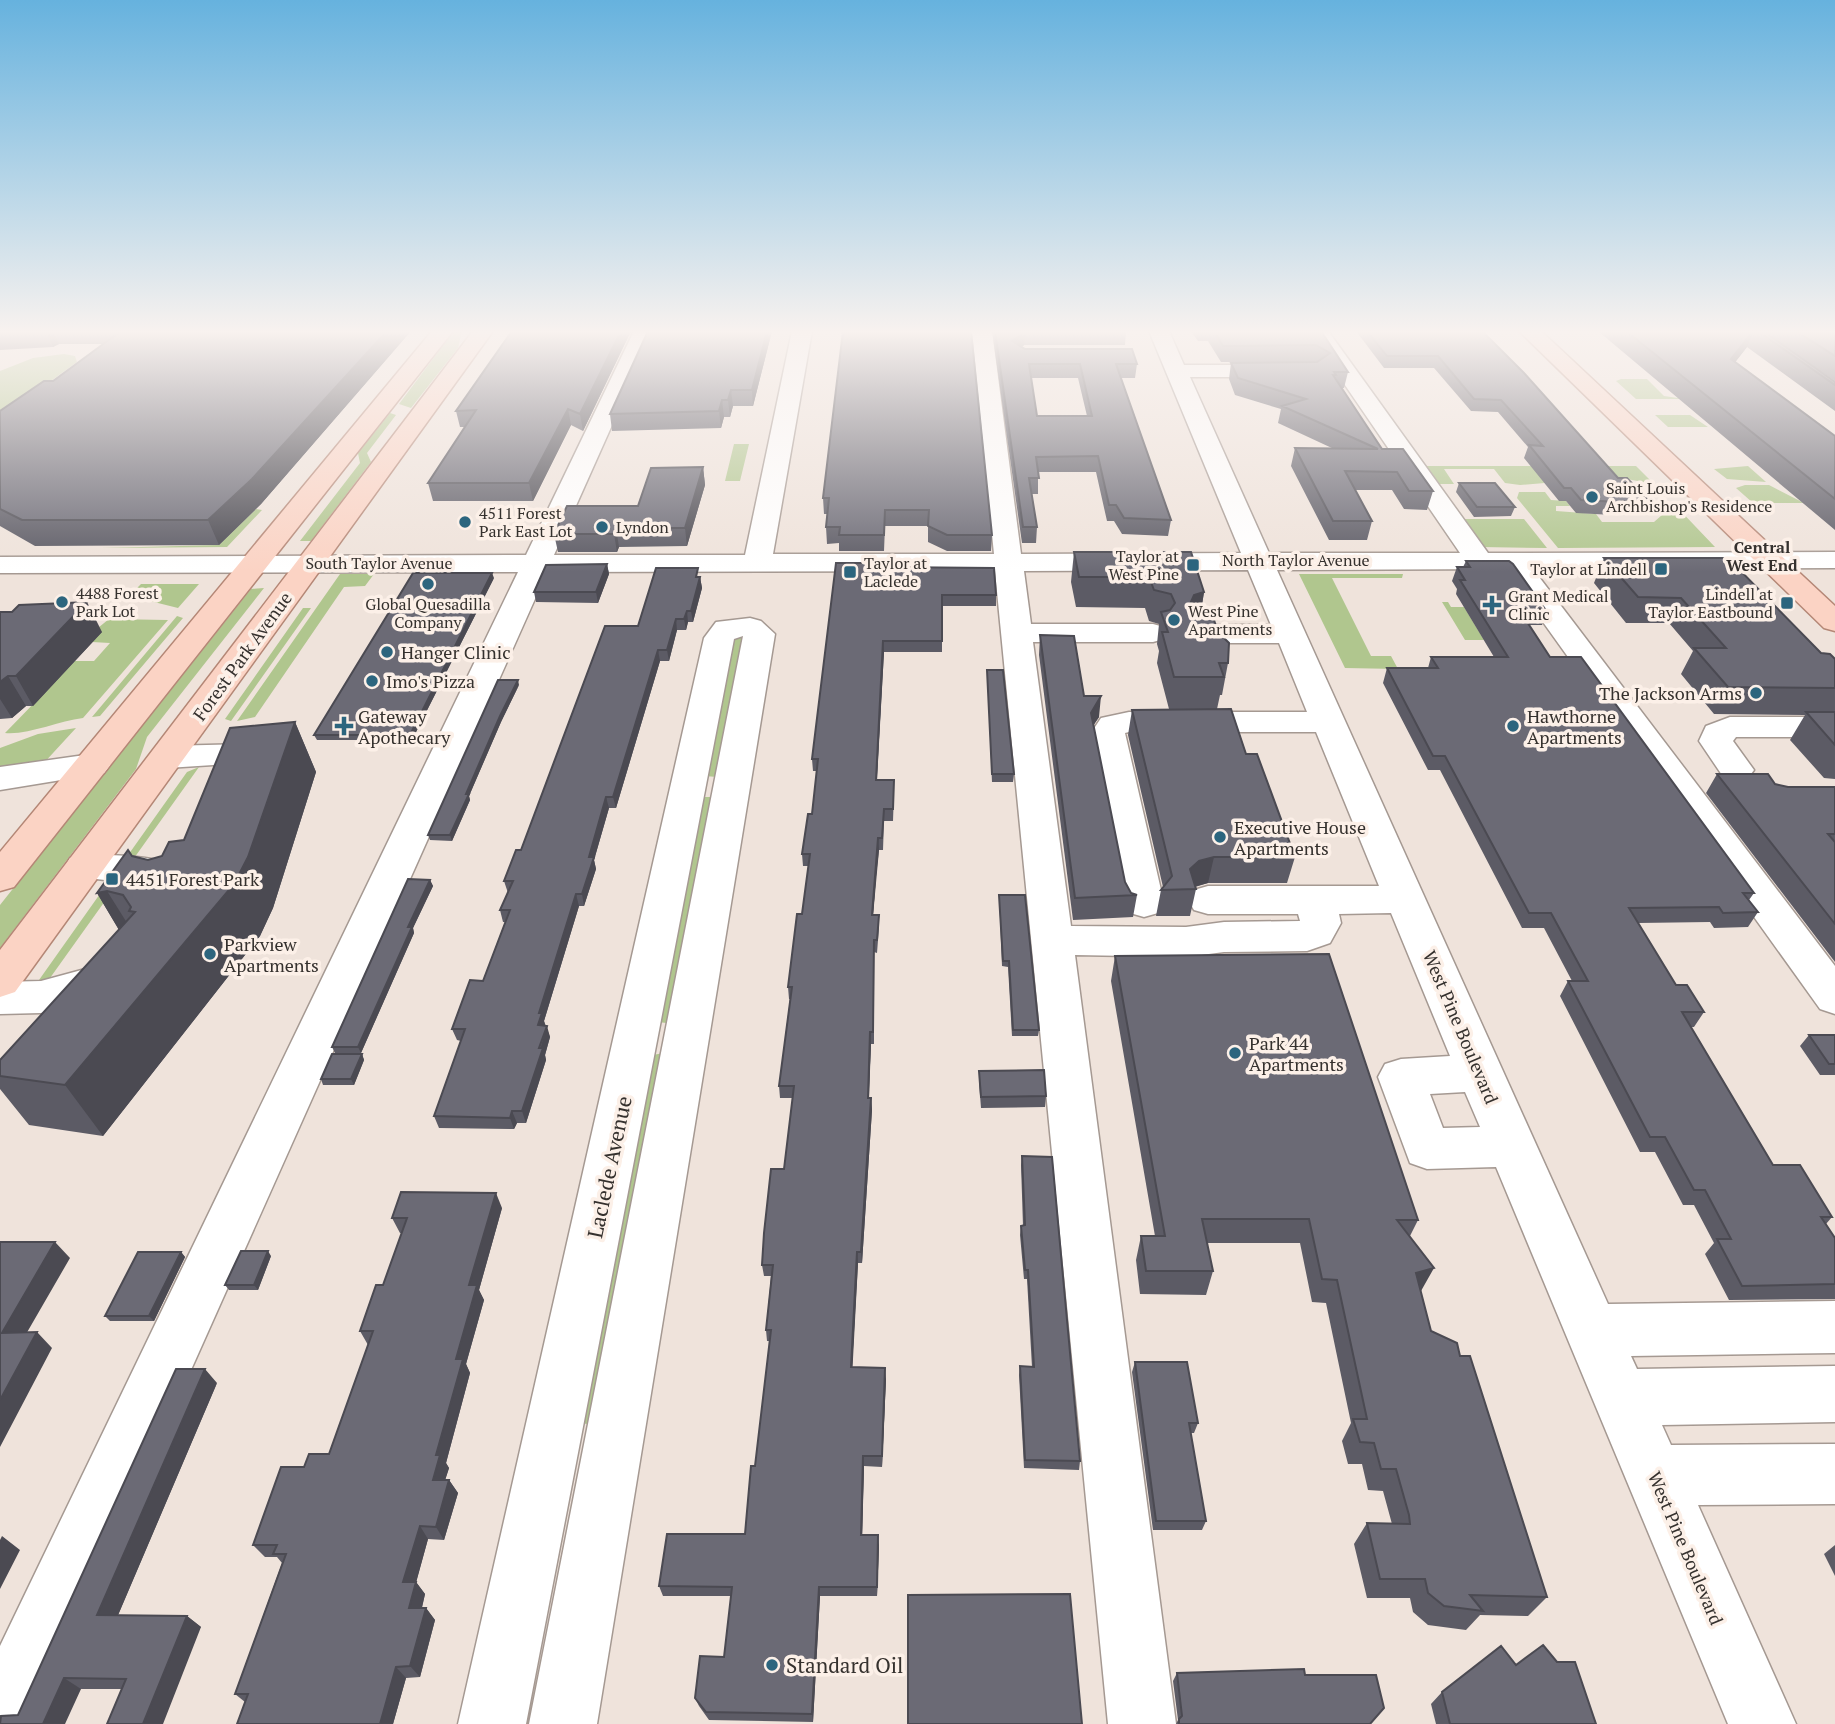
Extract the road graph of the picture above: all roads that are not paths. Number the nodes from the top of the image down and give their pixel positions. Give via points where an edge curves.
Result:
1 (378, 411) edge
2 (423, 411) edge
3 (607, 411) edge
4 (787, 411) edge
5 (991, 411) edge
6 (1191, 411) edge
7 (1380, 411) edge
8 (1613, 411) edge
9 (1008, 560) junction
10 (1260, 560) junction
11 (1495, 560) junction
12 (1769, 560) junction
13 (1835, 560) edge
14 (758, 561) junction
15 (537, 562) junction
16 (310, 563) junction
17 (254, 564) junction
18 (0, 565) edge
19 (1835, 622) edge
20 (1016, 633) junction
21 (1153, 633) edge
22 (1202, 634) edge
23 (1292, 634) junction
24 (1330, 722) junction
25 (1835, 727) edge
26 (246, 754) edge
27 (167, 757) junction
28 (92, 765) junction
29 (1736, 770) dead end
30 (0, 779) edge
31 (85, 867) junction
32 (0, 878) edge
33 (176, 895) edge
34 (1406, 899) junction
35 (1208, 900) dead end
36 (1315, 900) junction
37 (1144, 903) dead end
38 (1052, 940) junction
39 (138, 960) edge
40 (0, 981) edge
41 (1832, 989) edge
42 (0, 998) edge
43 (1481, 1073) junction
44 (1513, 1146) junction
45 (1835, 1327) edge
46 (1592, 1330) junction
47 (1835, 1394) edge
48 (1621, 1397) junction
49 (1835, 1474) edge
50 (1654, 1475) junction
51 (0, 1720) edge
52 (492, 1724) edge
53 (563, 1724) edge
54 (1142, 1724) edge
55 (1762, 1724) edge

1 - 17 main road
2 - 16 main road, Forest Park Avenue
3 - 15 street
4 - 14 street
5 - 9 street
6 - 10 street, West Pine Boulevard
7 - 11 street
8 - 12 main road
9 - 10 street, North Taylor Avenue
9 - 14 street, North Taylor Avenue
9 - 20 street
10 - 11 street, North Taylor Avenue
10 - 23 street, West Pine Boulevard
11 - 12 street, North Taylor Avenue
11 - 41 street
12 - 13 street, North Taylor Avenue
12 - 19 main road
14 - 15 street, South Taylor Avenue
15 - 16 street, South Taylor Avenue
15 - 51 street
16 - 17 street, South Taylor Avenue
16 - 27 main road, Forest Park Avenue
17 - 18 street, South Taylor Avenue
17 - 28 main road
20 - 21 street
20 - 38 street
22 - 23 street
23 - 24 street, West Pine Boulevard
24 - 34 street, West Pine Boulevard
24 - 37 street via 1113,725 1108,733
25 - 29 street via 1730,727 1718,733 1716,741
26 - 27 street
27 - 31 main road, Forest Park Avenue
28 - 30 street
28 - 32 main road
31 - 33 street via 166,874 176,881
31 - 40 main road, Forest Park Avenue
34 - 36 street
34 - 43 street, West Pine Boulevard
35 - 36 street
36 - 38 street via 1321,923 1307,936 1186,942
38 - 54 street
39 - 42 street via 124,973 90,986 41,998
43 - 44 street, West Pine Boulevard
43 - 44 street via 1401,1077 1427,1149
44 - 46 street, West Pine Boulevard
45 - 46 street
46 - 48 street, West Pine Boulevard
47 - 48 street
48 - 50 street, West Pine Boulevard
49 - 50 street
50 - 55 street, West Pine Boulevard
52 - 53 street, Laclede Avenue via 719,638 745,610 760,634

